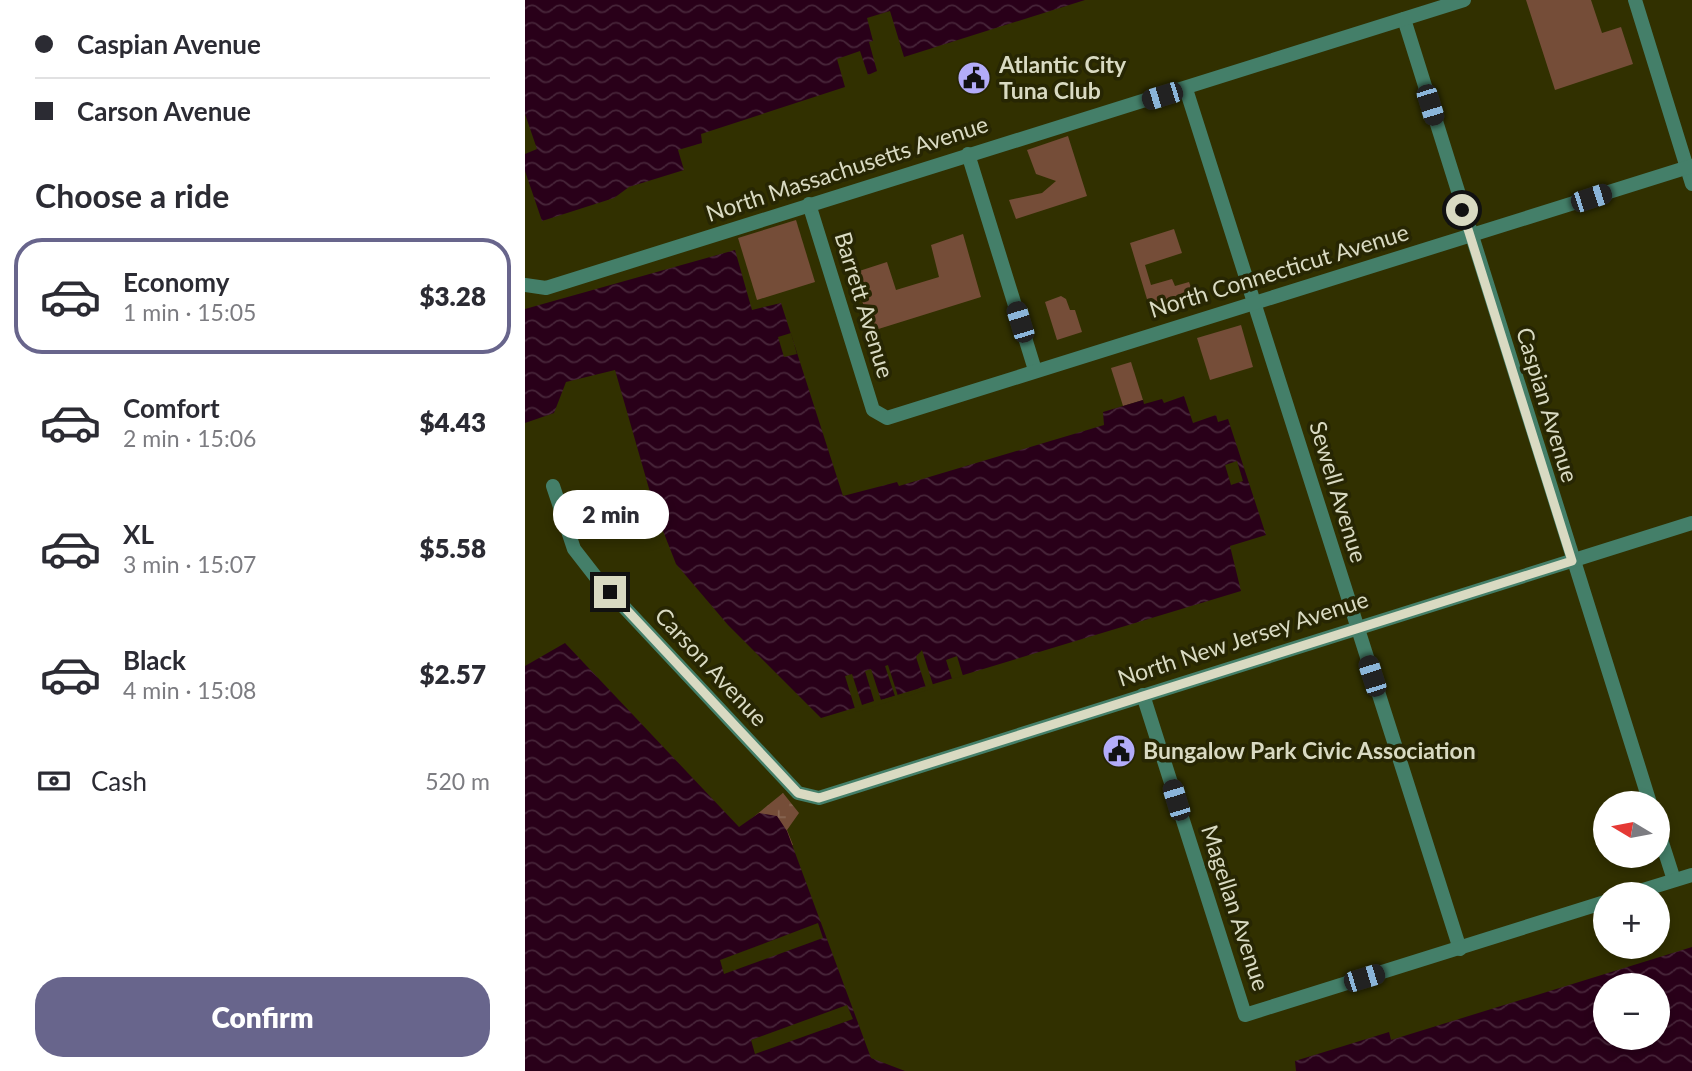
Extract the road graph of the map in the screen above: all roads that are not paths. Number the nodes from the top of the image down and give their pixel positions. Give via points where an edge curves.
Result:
1 (1464, 0) edge
2 (1635, 0) edge
3 (1404, 19) junction
4 (1186, 89) junction
5 (968, 154) junction
6 (1690, 167) edge
7 (1692, 184) edge
8 (809, 204) junction
9 (1470, 237) junction
10 (525, 285) edge
11 (1254, 303) junction
12 (1035, 370) junction
13 (879, 416) joint
14 (553, 486) dead end
15 (1692, 523) edge
16 (1572, 561) junction
17 (1356, 627) junction
18 (1143, 695) junction
19 (1646, 791) edge
20 (809, 798) joint
21 (1670, 868) edge
22 (1692, 874) edge
23 (1674, 880) junction
24 (1668, 882) edge
25 (1593, 906) edge
26 (1460, 949) junction

1 - 3 street, North Massachusetts Avenue
2 - 6 street
3 - 4 street, North Massachusetts Avenue
3 - 9 street, Caspian Avenue
4 - 5 street, North Massachusetts Avenue
4 - 11 street, Sewell Avenue
5 - 8 street, North Massachusetts Avenue
5 - 12 street
6 - 7 street
6 - 9 street, North Connecticut Avenue
8 - 10 street, North Massachusetts Avenue via 546,288
8 - 13 street, Barrett Avenue via 873,410
9 - 11 street, North Connecticut Avenue
9 - 16 street, Caspian Avenue
11 - 12 street, North Connecticut Avenue
11 - 17 street, Sewell Avenue
12 - 13 street, North Connecticut Avenue via 887,418
14 - 20 street, Carson Avenue via 574,549 588,568 798,793
15 - 16 street, North New Jersey Avenue
16 - 17 street, North New Jersey Avenue
16 - 19 street, Caspian Avenue
17 - 18 street, North New Jersey Avenue
17 - 26 street, Sewell Avenue
18 - 20 street, North New Jersey Avenue
18 - 26 street, Magellan Avenue via 1245,1015
21 - 23 street
22 - 23 street
23 - 24 street
25 - 26 street

